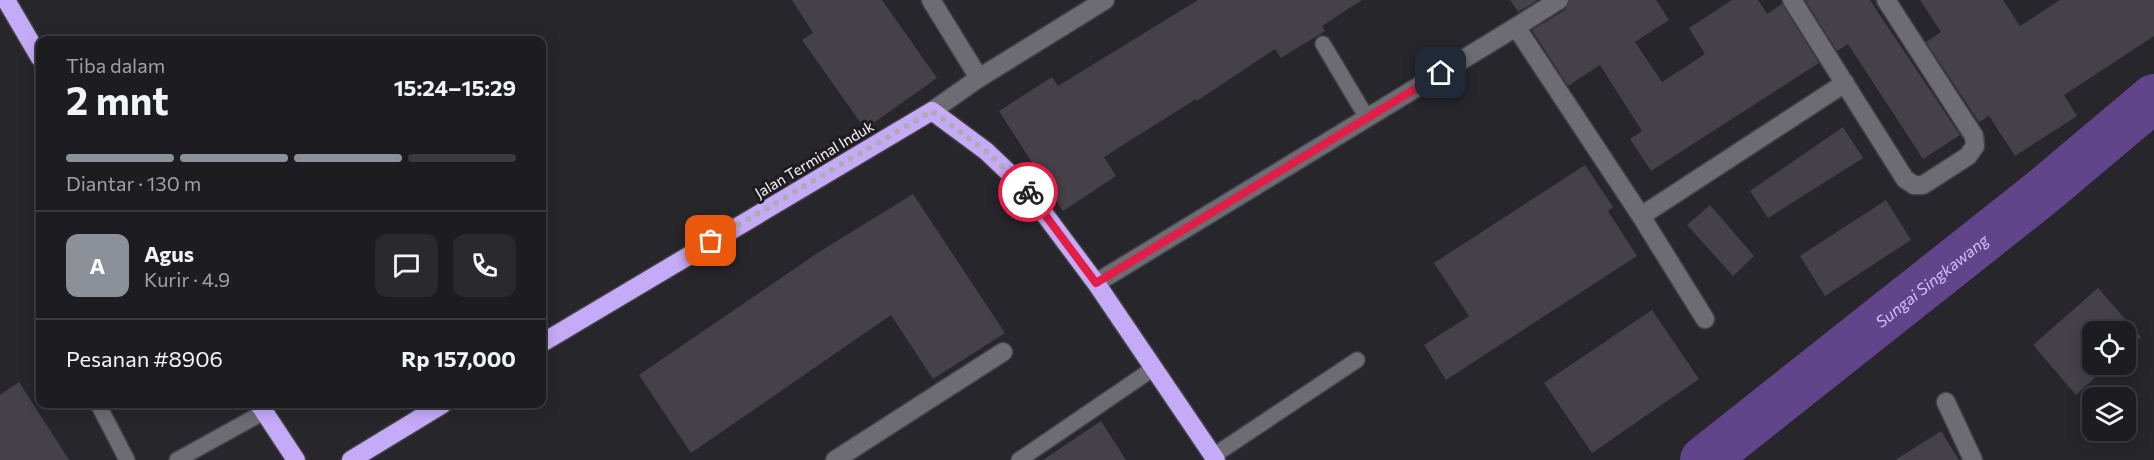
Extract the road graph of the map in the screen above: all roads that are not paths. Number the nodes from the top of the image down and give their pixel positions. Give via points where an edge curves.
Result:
1 (6, 0) edge
2 (931, 0) edge
3 (1105, 0) edge
4 (1559, 0) edge
5 (1792, 0) edge
6 (1886, 0) edge
7 (1516, 27) junction
8 (1323, 44) dead end
9 (36, 51) edge
10 (979, 78) junction
11 (1845, 83) junction
12 (932, 111) junction
13 (1367, 118) junction
14 (1641, 216) junction
15 (1096, 283) junction
16 (1705, 319) dead end
17 (546, 341) edge
18 (1003, 352) dead end
19 (1357, 360) dead end
20 (1154, 368) junction
21 (1946, 402) dead end
22 (100, 408) edge
23 (262, 408) edge
24 (436, 408) edge
25 (1215, 458) edge
26 (127, 460) edge
27 (177, 460) edge
28 (297, 460) edge
29 (351, 460) edge
30 (835, 460) edge
31 (1019, 460) edge
32 (1973, 460) edge

1 - 9 highway
2 - 10 street
3 - 10 street, Jalan Terminal Induk
4 - 7 street
5 - 11 street
6 - 11 street via 1974,136 1975,146 1968,156 1923,185 1914,186 1905,179
7 - 13 street
7 - 14 street
8 - 13 lane
10 - 12 street, Jalan Terminal Induk
11 - 14 street
12 - 15 highway via 986,151 1025,188
12 - 17 highway, Jalan Terminal Induk
13 - 15 street
14 - 16 street
15 - 20 highway
18 - 30 street
19 - 25 lane
20 - 25 highway
20 - 31 lane
21 - 32 street
22 - 26 lane
23 - 27 lane
23 - 28 highway
24 - 29 highway

